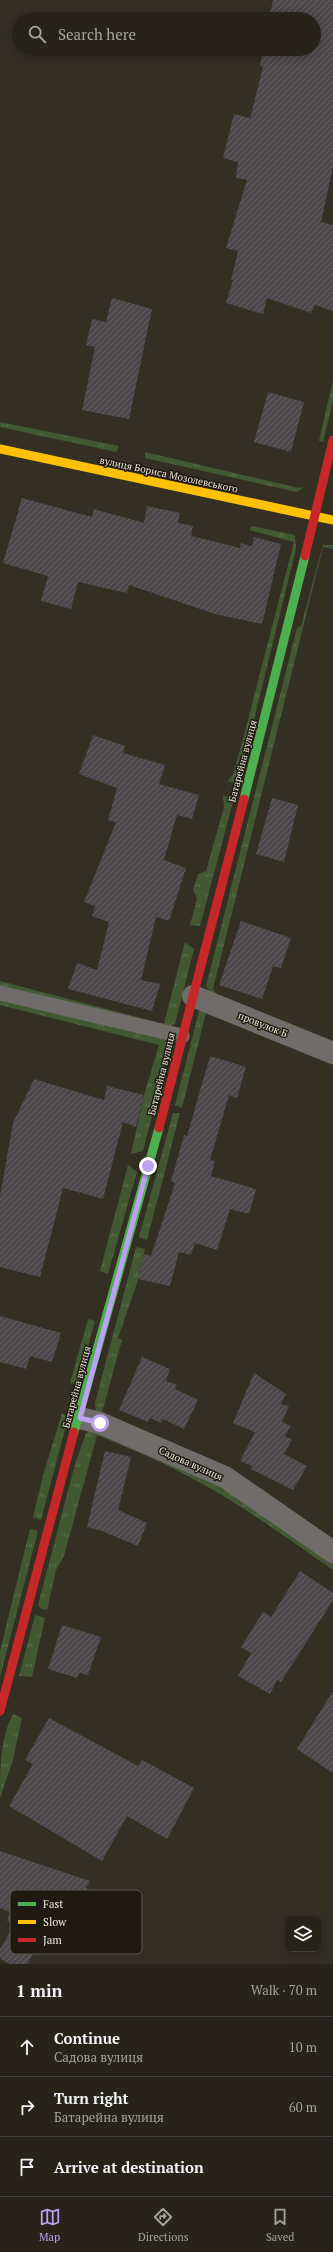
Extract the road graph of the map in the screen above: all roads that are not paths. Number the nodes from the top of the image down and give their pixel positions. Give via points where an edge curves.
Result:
1 (333, 440) edge
2 (0, 449) edge
3 (315, 516) junction
4 (333, 520) edge
5 (0, 993) edge
6 (193, 996) junction
7 (182, 1036) junction
8 (333, 1053) edge
9 (80, 1418) junction
10 (333, 1552) edge
11 (0, 1711) edge

1 - 3 street, Батарейна вулиця
2 - 3 street, вулиця Бориса Мозолевського
3 - 4 street, вулиця Бориса Мозолевського
3 - 6 street, Батарейна вулиця
5 - 7 lane
6 - 7 street, Батарейна вулиця
6 - 8 street, провулок Б
7 - 9 street, Батарейна вулиця
9 - 10 street, Садова вулиця via 100,1423 224,1477
9 - 11 street, Батарейна вулиця via 54,1505

